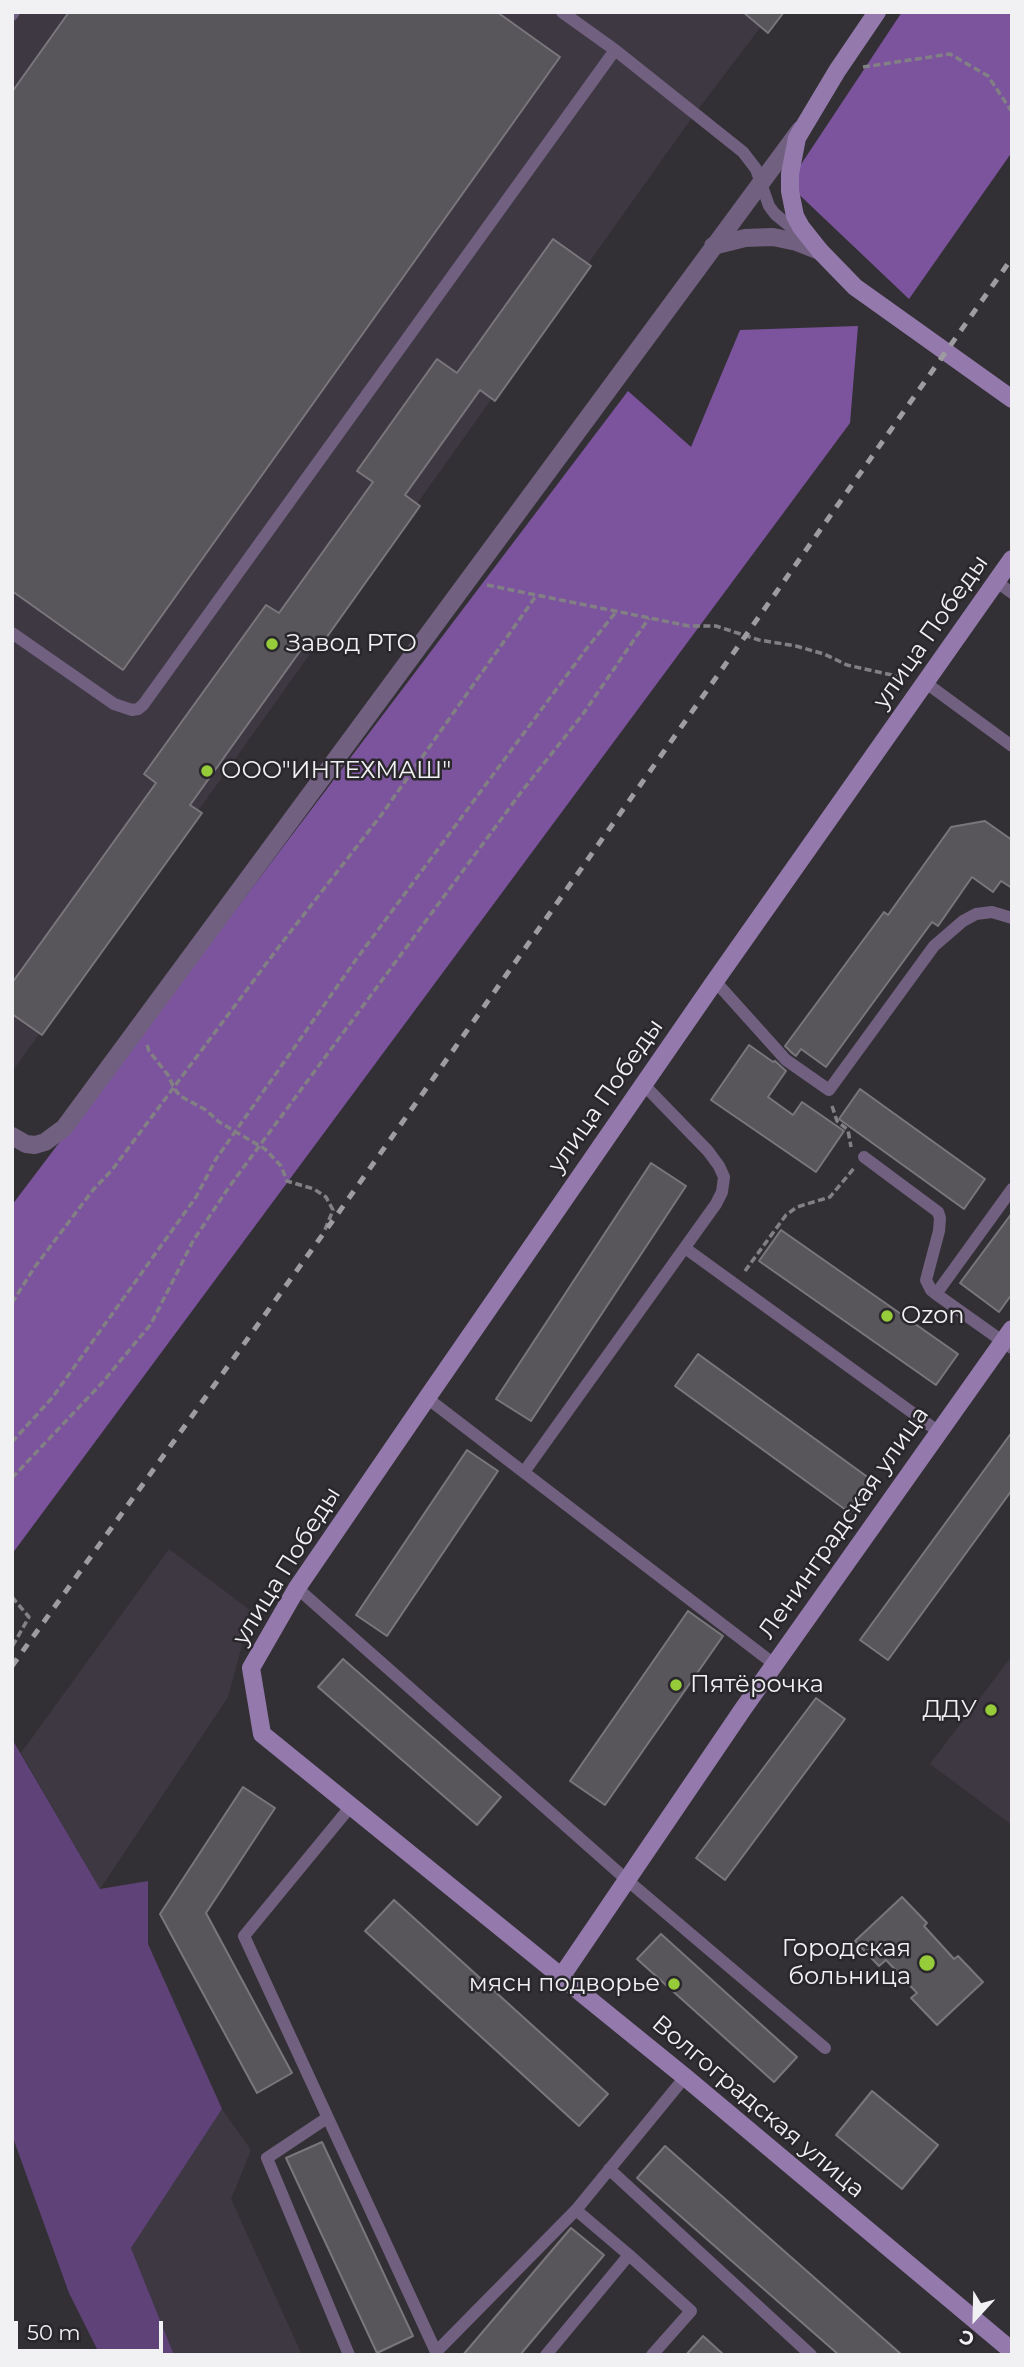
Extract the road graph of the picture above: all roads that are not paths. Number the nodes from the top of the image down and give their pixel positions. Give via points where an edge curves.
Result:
1 (562, 12) edge
2 (877, 12) edge
3 (615, 50) junction
4 (804, 124) junction
5 (761, 181) junction
6 (713, 246) junction
7 (820, 251) junction
8 (1012, 400) edge
9 (1012, 559) edge
10 (997, 582) junction
11 (1012, 593) edge
12 (12, 633) edge
13 (922, 688) junction
14 (1012, 746) edge
15 (1012, 918) edge
16 (715, 981) junction
17 (645, 1085) junction
18 (12, 1136) edge
19 (864, 1157) road end
20 (1012, 1189) edge
21 (685, 1248) junction
22 (936, 1294) junction
23 (1009, 1339) edge
24 (427, 1398) junction
25 (939, 1432) junction
26 (524, 1472) junction
27 (297, 1588) junction
28 (774, 1664) junction
29 (251, 1668) joint
30 (351, 1806) junction
31 (626, 1880) junction
32 (561, 1977) junction
33 (825, 2048) dead end
34 (685, 2077) junction
35 (327, 2118) junction
36 (609, 2169) junction
37 (576, 2210) junction
38 (629, 2255) junction
39 (1012, 2351) edge
40 (435, 2353) edge
41 (349, 2355) edge
42 (546, 2355) edge
43 (652, 2355) edge
44 (810, 2355) edge

1 - 3 lane
2 - 4 main road
3 - 5 lane via 743,152
3 - 12 lane via 143,705 132,710 114,704
4 - 5 street
4 - 7 main road via 793,150 790,191 801,227
5 - 6 street
5 - 7 lane via 775,214
6 - 7 street via 745,237 774,237
6 - 18 street via 64,1128 35,1145
7 - 8 main road via 855,287
9 - 10 main road, улица Победы
10 - 11 lane
10 - 13 main road, улица Победы
13 - 14 lane
13 - 16 main road, улица Победы
15 - 16 lane via 992,912 976,914 934,946 829,1090 786,1059
16 - 17 main road, улица Победы
17 - 21 lane via 708,1151 724,1177 716,1204
17 - 24 main road, улица Победы
19 - 22 lane via 938,1212 939,1231 926,1280
20 - 22 lane
21 - 25 lane
21 - 26 lane
22 - 23 lane
23 - 25 main road, Ленинградская улица
24 - 26 lane
24 - 27 main road, улица Победы
25 - 28 main road, Ленинградская улица
26 - 28 lane
27 - 29 main road, улица Победы
27 - 31 lane
28 - 31 main road, Ленинградская улица
29 - 30 main road, Волгоградская улица via 261,1734
30 - 32 main road, Волгоградская улица
30 - 35 lane via 244,1936
31 - 32 main road, Ленинградская улица
31 - 33 lane
32 - 34 main road, Волгоградская улица
34 - 36 lane
34 - 39 main road, Волгоградская улица
35 - 40 lane
35 - 41 lane via 267,2158
36 - 37 lane
36 - 44 lane
37 - 38 lane
37 - 40 lane
38 - 42 lane
38 - 43 lane via 691,2311

